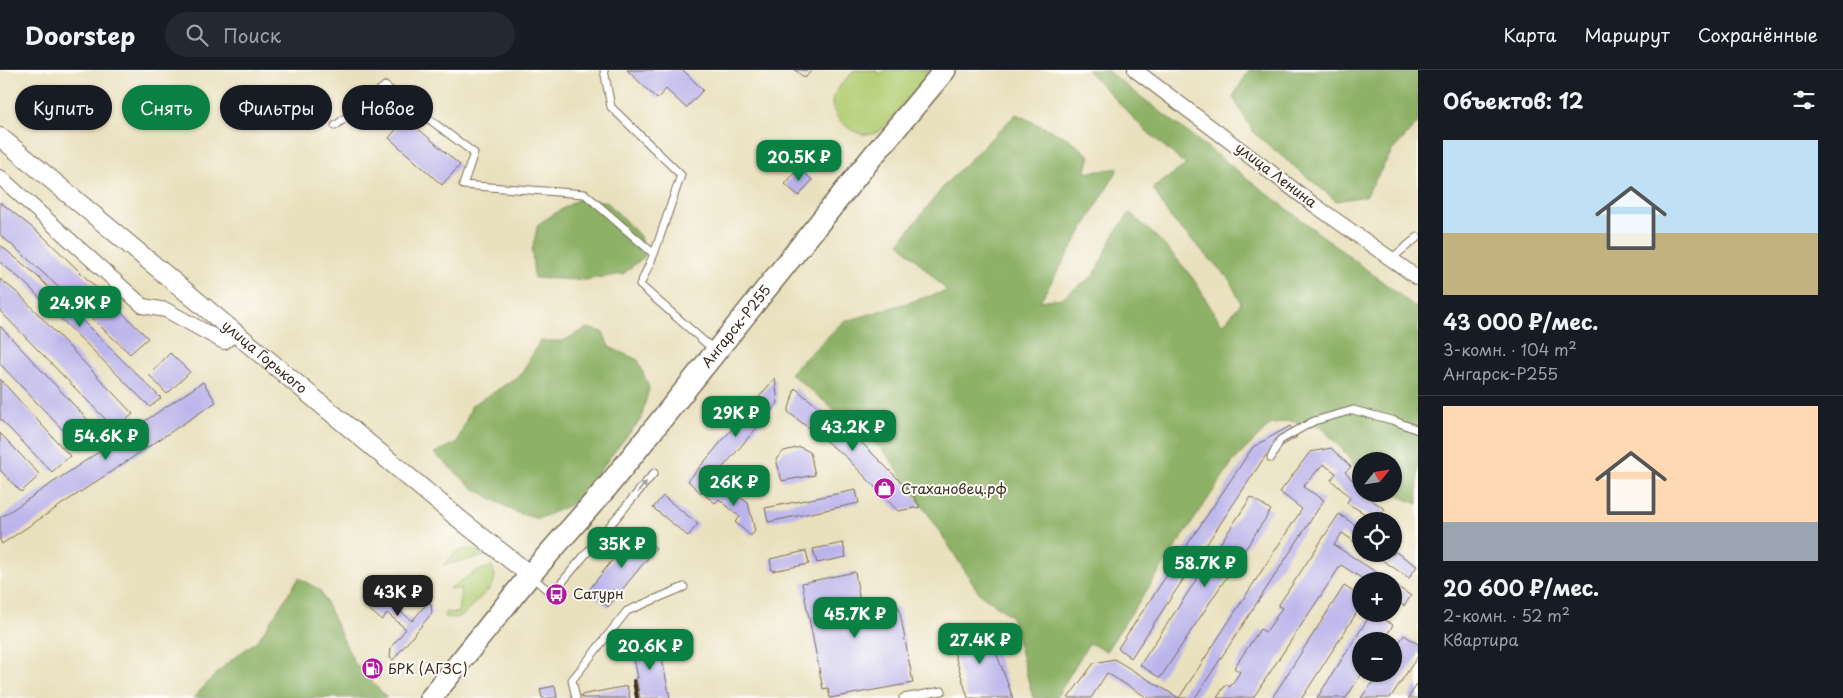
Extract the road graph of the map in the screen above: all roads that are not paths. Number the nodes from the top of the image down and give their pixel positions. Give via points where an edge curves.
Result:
1 (604, 70) edge
2 (945, 70) edge
3 (1135, 70) edge
4 (335, 126) dead end
5 (0, 137) edge
6 (0, 178) edge
7 (1418, 237) edge
8 (654, 254) junction
9 (1392, 258) junction
10 (1418, 278) edge
11 (236, 332) junction
12 (715, 351) junction
13 (1418, 430) edge
14 (1271, 458) dead end
15 (654, 473) dead end
16 (530, 575) junction
17 (684, 587) dead end
18 (942, 691) dead end
19 (431, 698) edge
20 (576, 698) edge
21 (903, 698) edge

1 - 8 lane via 611,107 681,175
2 - 12 main road, Ангарск-Р255
3 - 9 street, улица Ленина via 1313,204
4 - 8 lane via 385,86 474,153 463,184 585,194
5 - 11 street, улица Горького
6 - 11 street via 143,306 166,310 224,342
7 - 9 lane
8 - 12 lane via 640,285
9 - 10 street, улица Ленина
11 - 16 street, улица Горького
12 - 16 main road, Ангарск-Р255 via 608,486
13 - 14 lane via 1353,410 1314,420 1280,440
16 -> 15 lane via 552,594
16 - 19 main road, Ангарск-Р255
17 - 20 lane via 627,611 572,680
18 - 21 lane

